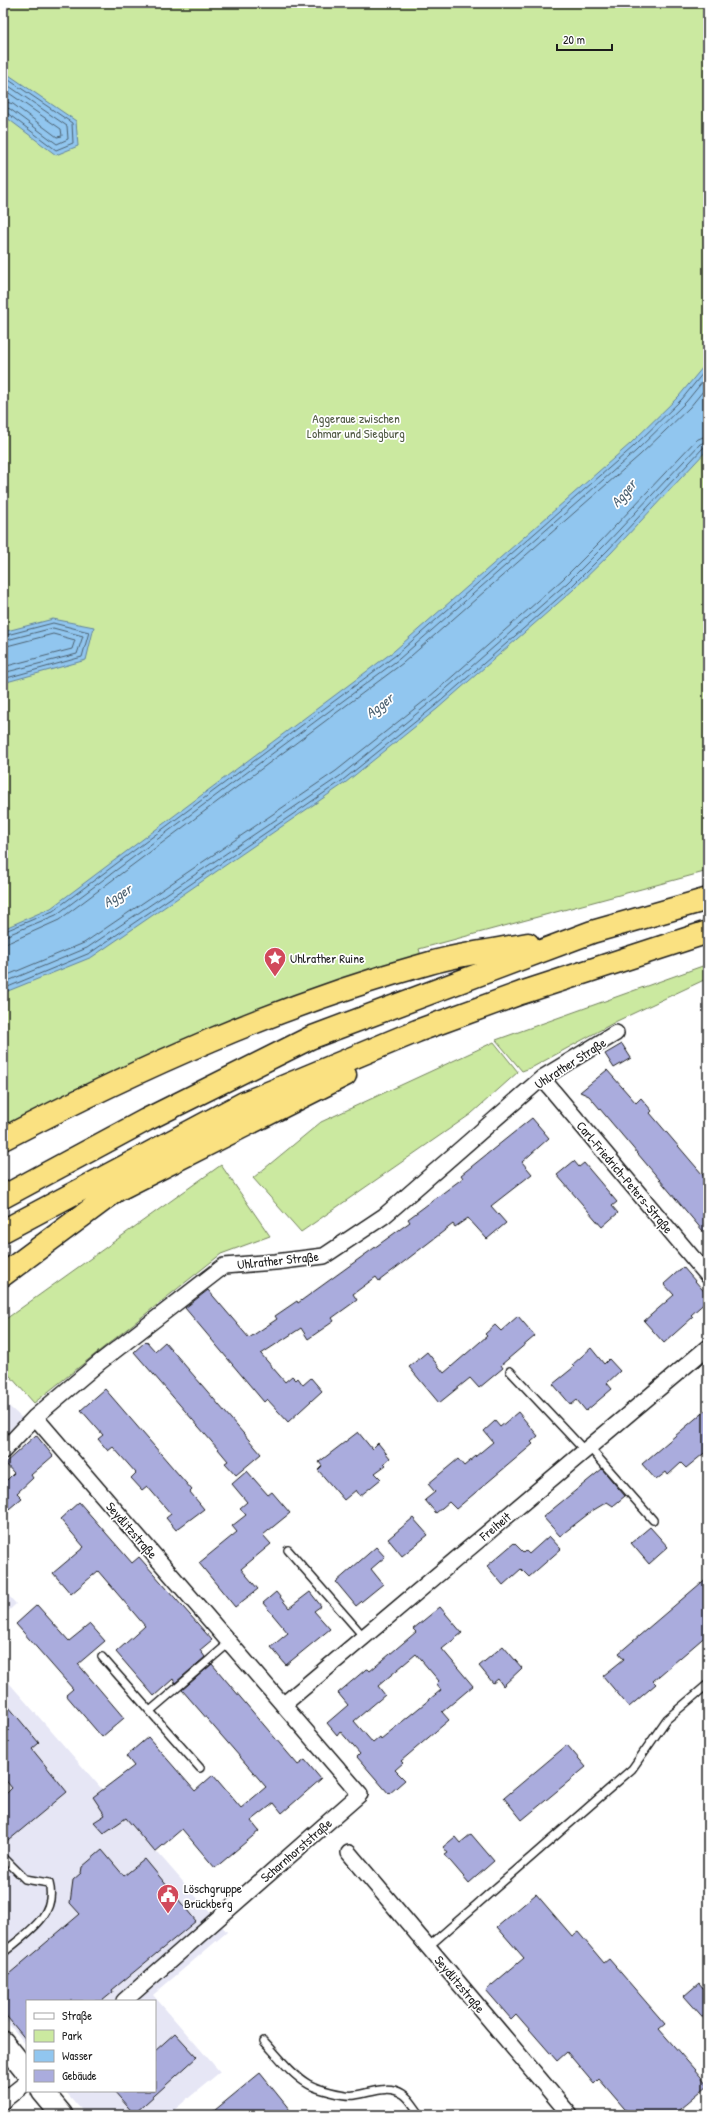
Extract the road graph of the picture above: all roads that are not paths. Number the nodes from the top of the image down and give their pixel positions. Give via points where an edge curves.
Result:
1 (708, 899) edge
2 (592, 932) junction
3 (708, 932) edge
4 (418, 1030) junction
5 (616, 1033) dead end
6 (542, 1078) junction
7 (3, 1139) edge
8 (3, 1197) edge
9 (3, 1231) edge
10 (3, 1275) edge
11 (708, 1276) edge
12 (708, 1347) edge
13 (510, 1372) dead end
14 (35, 1417) junction
15 (587, 1449) junction
16 (3, 1451) edge
17 (653, 1520) dead end
18 (288, 1550) dead end
19 (364, 1637) junction
20 (229, 1642) junction
21 (102, 1657) dead end
22 (708, 1684) edge
23 (283, 1705) junction
24 (150, 1712) junction
25 (200, 1768) dead end
26 (360, 1794) joint
27 (349, 1853) dead end
28 (4, 1858) dead end
29 (428, 1947) junction
30 (3, 1953) edge
31 (125, 2000) edge
32 (264, 2041) dead end
33 (3, 2042) edge
34 (26, 2071) edge
35 (26, 2083) edge
36 (43, 2092) edge
37 (3, 2101) edge
38 (62, 2115) edge
39 (421, 2115) edge
40 (570, 2115) edge

1 - 2 highway
2 - 7 highway via 431,963 343,990 239,1029 87,1095
2 - 8 highway via 310,1038 146,1120
3 - 4 highway via 521,993
4 - 9 highway via 244,1103
4 - 10 highway via 356,1069 117,1190
5 - 6 street, Uhlrather Straße
6 - 11 street, Carl-Friedrich-Peters-Straße
6 - 14 street, Uhlrather Straße via 378,1220 324,1256 224,1266 100,1362
12 - 15 street, Freiheit
13 - 15 lane
14 - 16 street, Uhlrather Straße
14 - 20 street, Seydlitzstraße
15 - 17 lane
15 - 19 street, Freiheit
18 - 19 lane
19 - 23 street, Freiheit
20 - 23 street, Seydlitzstraße
20 - 24 lane
21 - 24 lane
22 - 29 lane via 667,1719 632,1769
23 - 26 street, Seydlitzstraße
24 - 25 lane
26 - 31 street, Scharnhorststraße
27 - 29 street, Seydlitzstraße
28 - 30 lane via 25,1879 49,1883 52,1893 47,1912
29 - 40 street, Seydlitzstraße
32 - 39 lane via 308,2084 354,2096 381,2089 393,2090 403,2094
33 - 34 main road
35 - 37 street
36 - 38 main road

